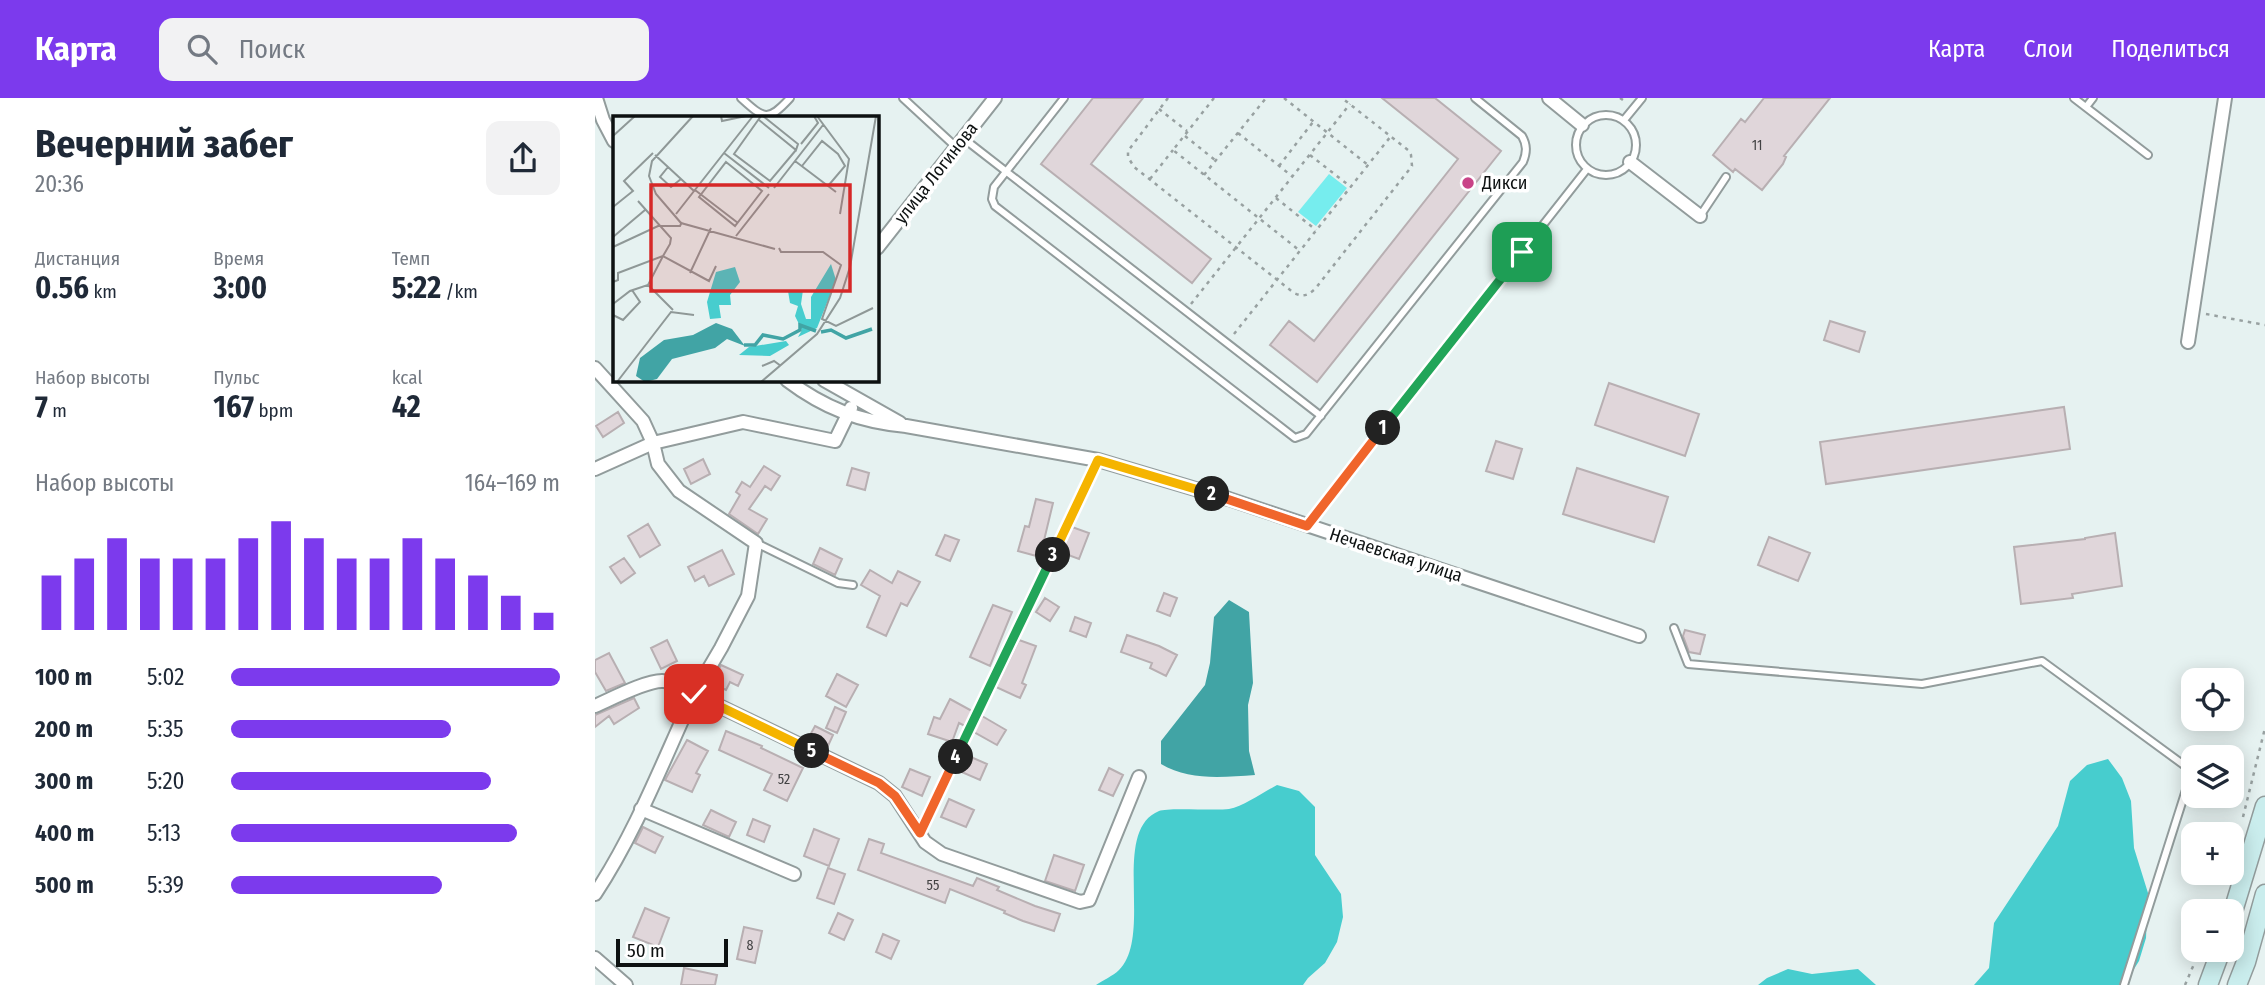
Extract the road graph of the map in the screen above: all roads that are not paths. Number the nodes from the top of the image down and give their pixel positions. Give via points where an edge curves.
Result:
1 (596, 98) edge
2 (741, 98) edge
3 (790, 98) edge
4 (903, 98) edge
5 (995, 98) edge
6 (1064, 98) edge
7 (1475, 98) edge
8 (1549, 98) edge
9 (1642, 98) edge
10 (2074, 98) edge
11 (2092, 98) edge
12 (2225, 98) edge
13 (2086, 107) junction
14 (1624, 120) junction
15 (1582, 125) junction
16 (613, 139) edge
17 (960, 143) junction
18 (2148, 155) dead end
19 (1630, 162) junction
20 (1587, 169) junction
21 (1006, 172) junction
22 (1726, 177) dead end
23 (1700, 216) joint
24 (879, 245) edge
25 (2188, 342) dead end
26 (595, 368) edge
27 (790, 382) edge
28 (828, 382) edge
29 (850, 411) junction
30 (1321, 416) junction
31 (906, 426) junction
32 (653, 443) junction
33 (1098, 460) junction
34 (595, 469) edge
35 (1307, 526) junction
36 (756, 543) junction
37 (853, 585) dead end
38 (1674, 628) dead end
39 (1639, 636) dead end
40 (694, 694) junction
41 (595, 706) edge
42 (1139, 778) dead end
43 (2265, 806) edge
44 (641, 809) junction
45 (920, 833) junction
46 (794, 874) dead end
47 (595, 894) edge
48 (2265, 894) edge
49 (2237, 899) edge
50 (595, 958) edge
51 (2217, 962) edge
52 (626, 985) edge
53 (2124, 985) edge
54 (2208, 985) edge
55 (2237, 985) edge

1 - 16 street
2 - 3 lane via 757,113 769,115
4 - 17 lane
5 - 17 street, улица Логинова
6 - 21 lane
7 - 30 lane via 1522,136 1527,153 1523,162
8 - 15 street
9 - 14 lane
10 - 13 lane
11 - 13 lane
12 - 25 street
13 - 18 lane
14 - 15 lane via 1598,115
14 - 19 lane via 1636,144
15 - 20 lane via 1575,145
17 - 21 lane
17 - 24 street, улица Логинова
19 - 20 lane via 1611,175
19 - 23 street
20 - 35 lane
21 - 30 lane
21 - 30 lane via 994,187 992,199 1028,232 1295,438
22 - 23 lane
26 - 32 street via 643,421
27 - 29 street, Нечаевская улица via 804,393
28 - 31 street, Нечаевская улица
29 - 31 street, Нечаевская улица via 877,424
29 - 32 street via 835,441 743,422
31 - 33 street, Нечаевская улица
32 - 34 street
32 - 36 street via 658,464 679,491
33 - 35 street, Нечаевская улица
33 - 45 lane
35 - 39 street, Нечаевская улица
36 - 37 lane via 838,583
36 - 40 street via 748,596
38 - 53 lane via 1688,664 1922,684 2042,662 2192,771
40 - 41 street via 680,684 661,680
40 - 44 street
40 - 45 street via 879,783 895,796
42 - 45 street via 1089,900 1080,902 942,854
43 - 49 main road
44 - 46 street
44 - 47 street
48 - 55 main road
50 - 52 street
51 - 54 main road

